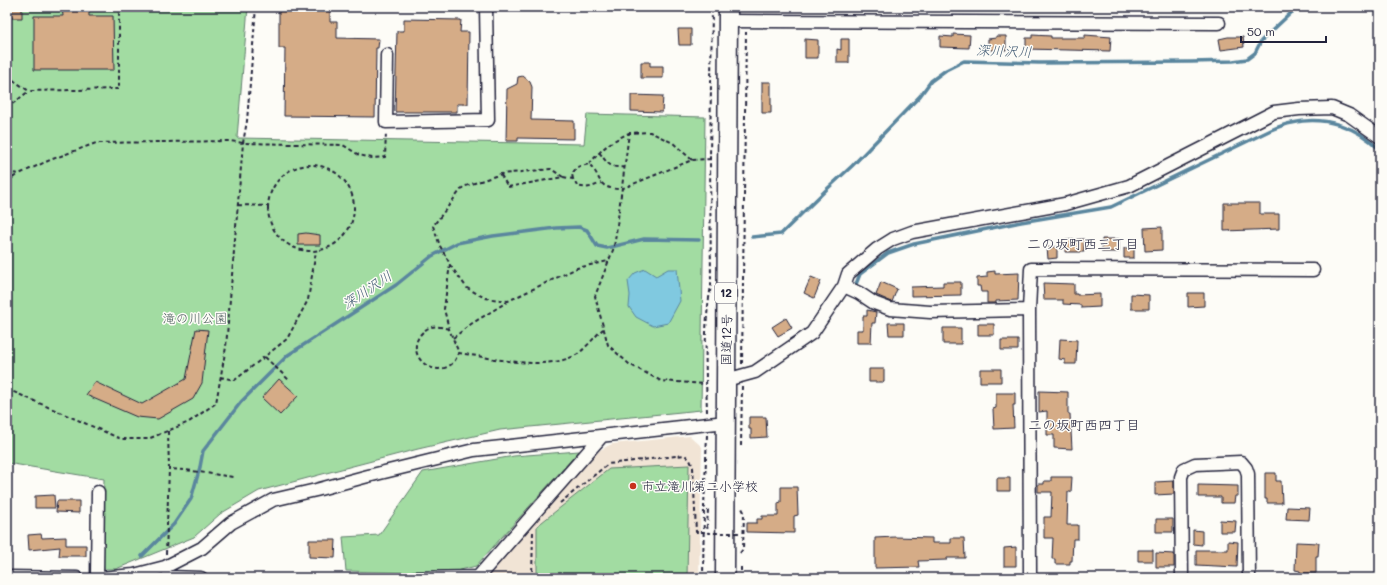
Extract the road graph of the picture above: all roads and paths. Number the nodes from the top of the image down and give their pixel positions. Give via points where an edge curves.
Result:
1 (119, 7) edge
2 (256, 7) edge
3 (486, 7) edge
4 (712, 7) edge
5 (728, 14) edge
6 (746, 22) junction
7 (1219, 23) dead end
8 (387, 55) dead end
9 (7, 76) edge
10 (29, 91) junction
11 (7, 108) edge
12 (386, 122) junction
13 (629, 134) junction
14 (1380, 137) edge
15 (243, 142) junction
16 (599, 152) junction
17 (710, 159) junction
18 (692, 160) junction
19 (589, 164) junction
20 (625, 167) junction
21 (7, 172) edge
22 (19, 174) junction
23 (501, 174) junction
24 (563, 177) junction
25 (573, 179) junction
26 (7, 182) edge
27 (601, 183) junction
28 (621, 190) junction
29 (238, 205) junction
30 (268, 206) junction
31 (316, 251) junction
32 (608, 261) junction
33 (450, 264) junction
34 (1314, 270) dead end
35 (844, 286) junction
36 (508, 301) junction
37 (1029, 310) junction
38 (449, 329) junction
39 (603, 329) junction
40 (453, 338) junction
41 (459, 353) junction
42 (264, 357) junction
43 (220, 377) junction
44 (734, 378) junction
45 (290, 381) dead end
46 (706, 384) junction
47 (7, 389) edge
48 (726, 422) junction
49 (708, 424) junction
50 (168, 431) junction
51 (602, 436) junction
52 (742, 446) dead end
53 (169, 470) junction
54 (233, 477) dead end
55 (98, 492) dead end
56 (741, 500) dead end
57 (558, 504) dead end
58 (704, 507) junction
59 (534, 524) dead end
60 (708, 532) junction
61 (740, 533) dead end
62 (740, 558) dead end
63 (741, 565) dead end
64 (167, 569) edge
65 (7, 577) edge
66 (77, 578) edge
67 (97, 578) edge
68 (101, 578) edge
69 (201, 578) edge
70 (414, 578) edge
71 (532, 578) edge
72 (703, 578) edge
73 (725, 578) edge
74 (741, 578) edge
75 (1030, 578) edge
76 (1182, 578) edge
77 (1249, 578) edge

1 - 10 path via 119,89
2 - 15 path
3 - 12 street via 488,120
4 - 17 path
5 - 6 street
5 - 44 highway, 国道12号 / 12
6 - 7 street
6 - 44 path
8 - 12 street
9 - 10 path
10 - 11 path
12 - 15 path via 385,158 358,155 343,145
13 - 16 path via 613,140
13 - 18 path via 650,132 673,143
13 - 20 path
14 - 35 street via 1332,108 1274,112 1129,186 1065,204 912,232 893,239 848,274
15 - 22 path via 96,143
15 - 29 path
16 - 19 path
16 - 20 path via 607,163 615,168
17 - 18 path
17 - 46 path via 711,286 708,303
18 - 28 path
19 - 25 path via 577,167 572,174
19 - 27 path via 595,169
20 - 28 path
21 - 22 path
22 - 26 path
23 - 24 path via 551,169
23 - 24 path via 508,187
23 - 33 path via 463,187 433,226
24 - 25 path
25 - 27 path via 577,186 584,188
27 - 28 path via 610,189
28 - 32 path via 615,241
29 - 30 path
29 - 43 path via 226,347
30 - 31 path via 276,234 287,244 301,250
30 - 31 path via 271,192 278,180 289,170 302,165 316,164 330,168 342,176 355,200 355,215 350,228 341,239 330,247
31 - 42 path via 308,300 287,338
32 - 36 path via 577,268
32 - 39 path via 595,296
33 - 36 path via 467,288 485,298
33 - 38 path via 444,309
34 - 37 street via 1031,269
35 - 37 street via 890,309 930,312
35 - 44 street via 812,333 755,372
36 - 40 path
37 - 75 street
38 - 40 path
38 - 41 path via 437,326 426,329 418,338 416,350 421,361 430,368 443,369 453,363
39 - 41 path via 575,356 549,364
39 - 46 path via 608,345 629,364 661,381
40 - 41 path
42 - 43 path via 235,380
42 - 45 path
43 - 50 path via 216,403 189,422
44 - 48 highway, 国道12号 / 12
44 - 52 path
46 - 49 path
47 - 50 path via 121,440 148,439
48 - 49 street
48 - 73 highway, 国道12号 / 12
49 - 51 street
49 - 58 path
50 - 53 path
51 - 64 street via 474,450 273,500 231,523 202,548
51 - 70 street via 478,577
53 - 54 path
53 - 64 path
55 - 67 street
56 - 62 path via 744,512 743,549
57 - 60 path via 608,464 685,455 693,467 696,532
58 - 60 path, bridge via 708,510
58 - 72 path
59 - 71 path
60 - 61 path, bridge
63 - 74 path
64 - 68 street
64 - 69 street
65 - 66 street
76 - 77 street via 1181,477 1184,469 1194,464 1241,462 1248,474

